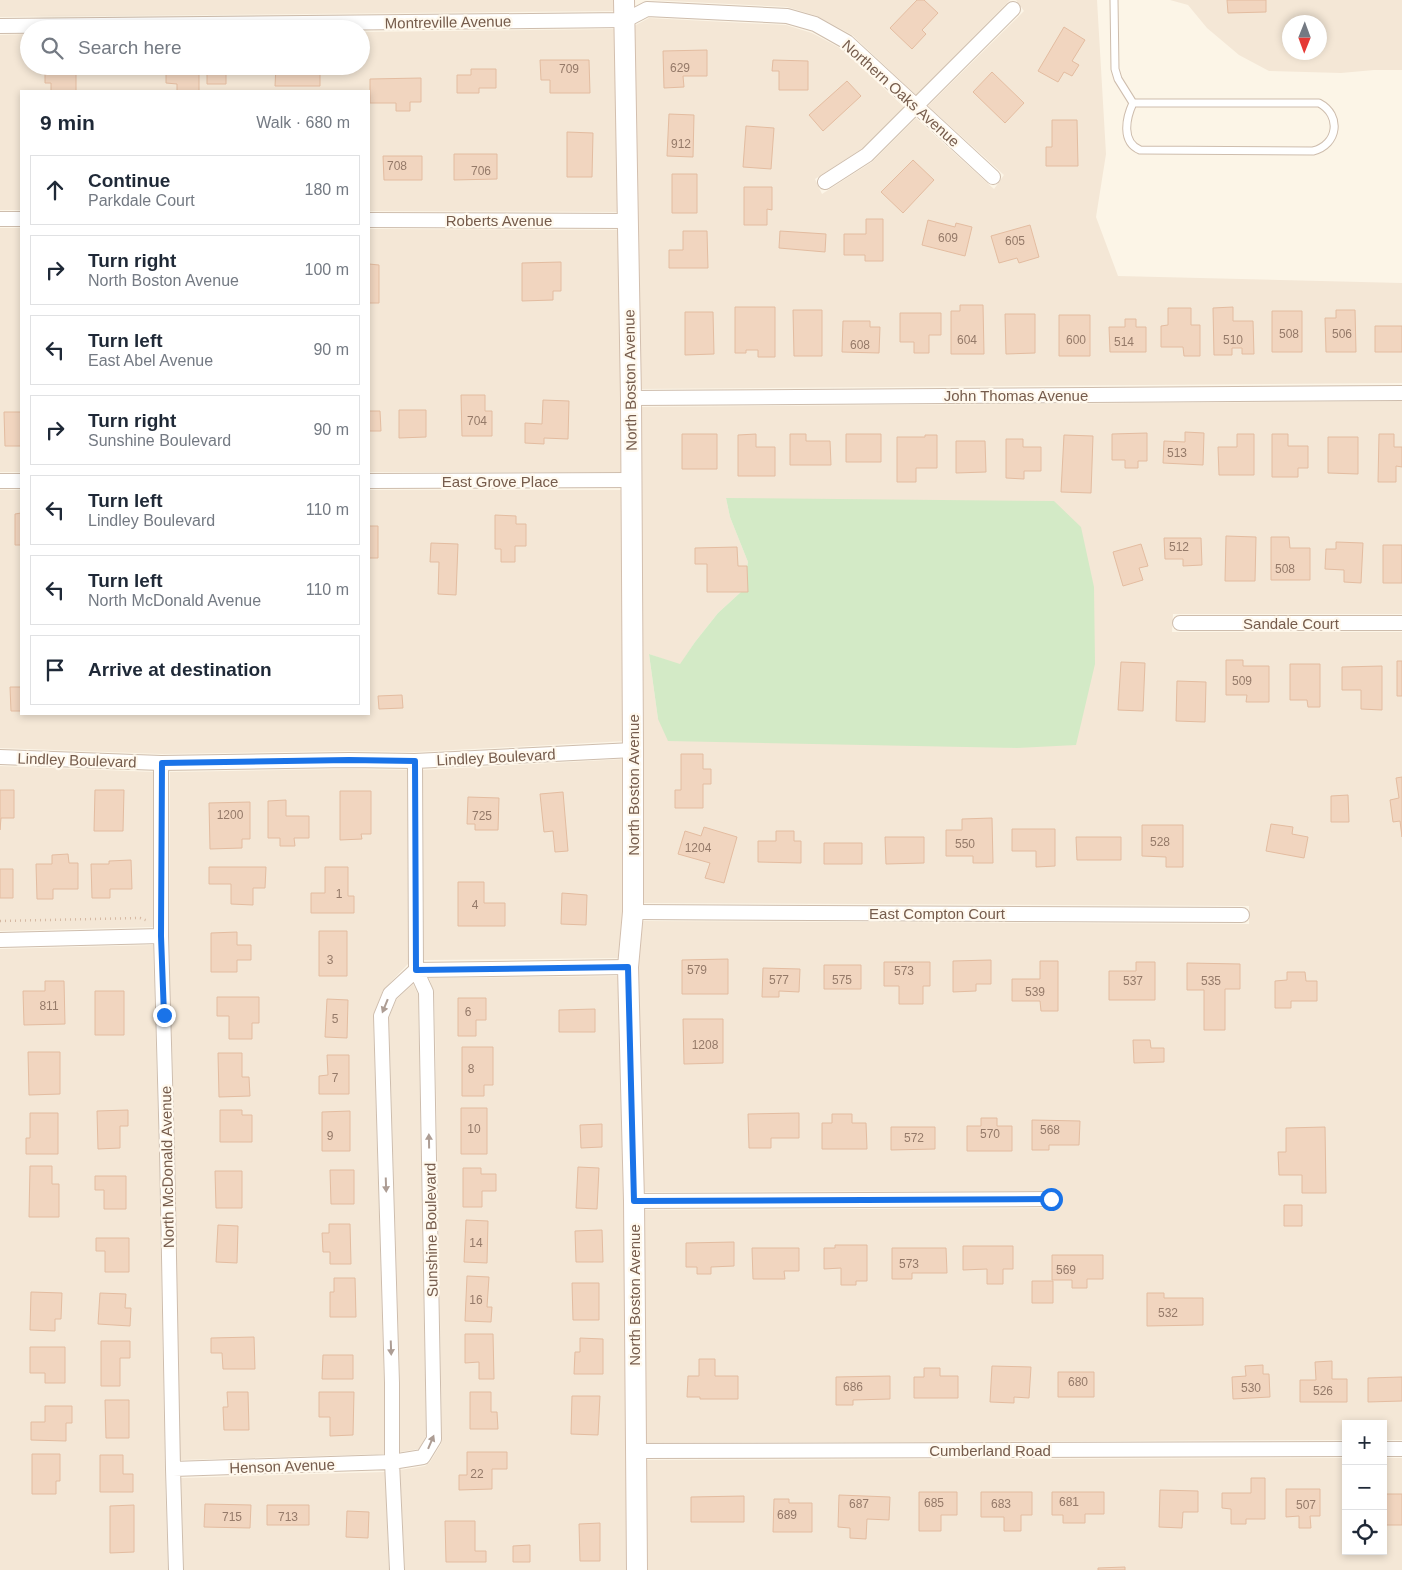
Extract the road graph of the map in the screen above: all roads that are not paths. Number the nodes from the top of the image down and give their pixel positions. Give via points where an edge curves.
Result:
1 (624, 0) edge
2 (1114, 0) edge
3 (1013, 9) dead end
4 (626, 20) junction
5 (370, 22) edge
6 (0, 26) edge
7 (20, 26) edge
8 (1133, 103) junction
9 (916, 107) junction
10 (993, 177) dead end
11 (825, 182) dead end
12 (0, 219) edge
13 (20, 219) edge
14 (370, 220) edge
15 (628, 221) junction
16 (1402, 392) edge
17 (631, 398) junction
18 (631, 480) junction
19 (0, 481) edge
20 (20, 481) edge
21 (370, 481) edge
22 (1180, 623) dead end
23 (1402, 623) edge
24 (633, 750) junction
25 (0, 757) edge
26 (415, 761) junction
27 (162, 763) junction
28 (633, 912) junction
29 (1242, 915) dead end
30 (161, 931) junction
31 (0, 940) edge
32 (628, 967) junction
33 (416, 970) junction
34 (1051, 1199) dead end
35 (634, 1201) junction
36 (1342, 1449) edge
37 (1387, 1449) edge
38 (1402, 1449) edge
39 (635, 1452) junction
40 (392, 1462) junction
41 (172, 1469) junction
42 (176, 1570) edge
43 (397, 1570) edge
44 (637, 1570) edge

1 - 4 street, North Boston Avenue
2 - 8 lane via 1115,69
3 - 9 street
4 - 5 street, Montreville Avenue
4 - 9 street, Northern Oaks Avenue via 647,9 787,16 815,24 847,42
4 - 15 street, North Boston Avenue
6 - 7 street, Montreville Avenue
8 - 8 lane via 1319,104 1331,112 1334,131 1328,143 1313,151 1140,150 1131,145 1128,138 1128,118
9 - 10 street, Northern Oaks Avenue
9 - 11 street via 867,155
12 - 13 street
14 - 15 street, Roberts Avenue
15 - 17 street, North Boston Avenue
16 - 17 street, John Thomas Avenue
17 - 18 street, North Boston Avenue
18 - 21 street, East Grove Place
18 - 24 street, North Boston Avenue
19 - 20 street
22 - 23 street, Sandale Court
24 - 26 street, Lindley Boulevard
24 - 28 street, North Boston Avenue
25 - 27 street, Lindley Boulevard
26 - 27 street, Lindley Boulevard
26 - 33 street, Sunshine Boulevard
27 - 30 street, North McDonald Avenue
28 - 29 street, East Compton Court
28 - 32 street, North Boston Avenue
30 - 31 street
30 - 41 street, North McDonald Avenue
32 - 33 street
32 - 35 street, North Boston Avenue
33 -> 40 street via 390,994 381,1016
40 -> 33 street, Sunshine Boulevard via 423,1457 434,1439 426,992
34 - 35 street
35 - 39 street, North Boston Avenue
36 - 39 street, Cumberland Road
37 - 38 street
39 - 44 street, North Boston Avenue
40 - 41 street, Henson Avenue
40 - 43 street
41 - 42 street, North McDonald Avenue

